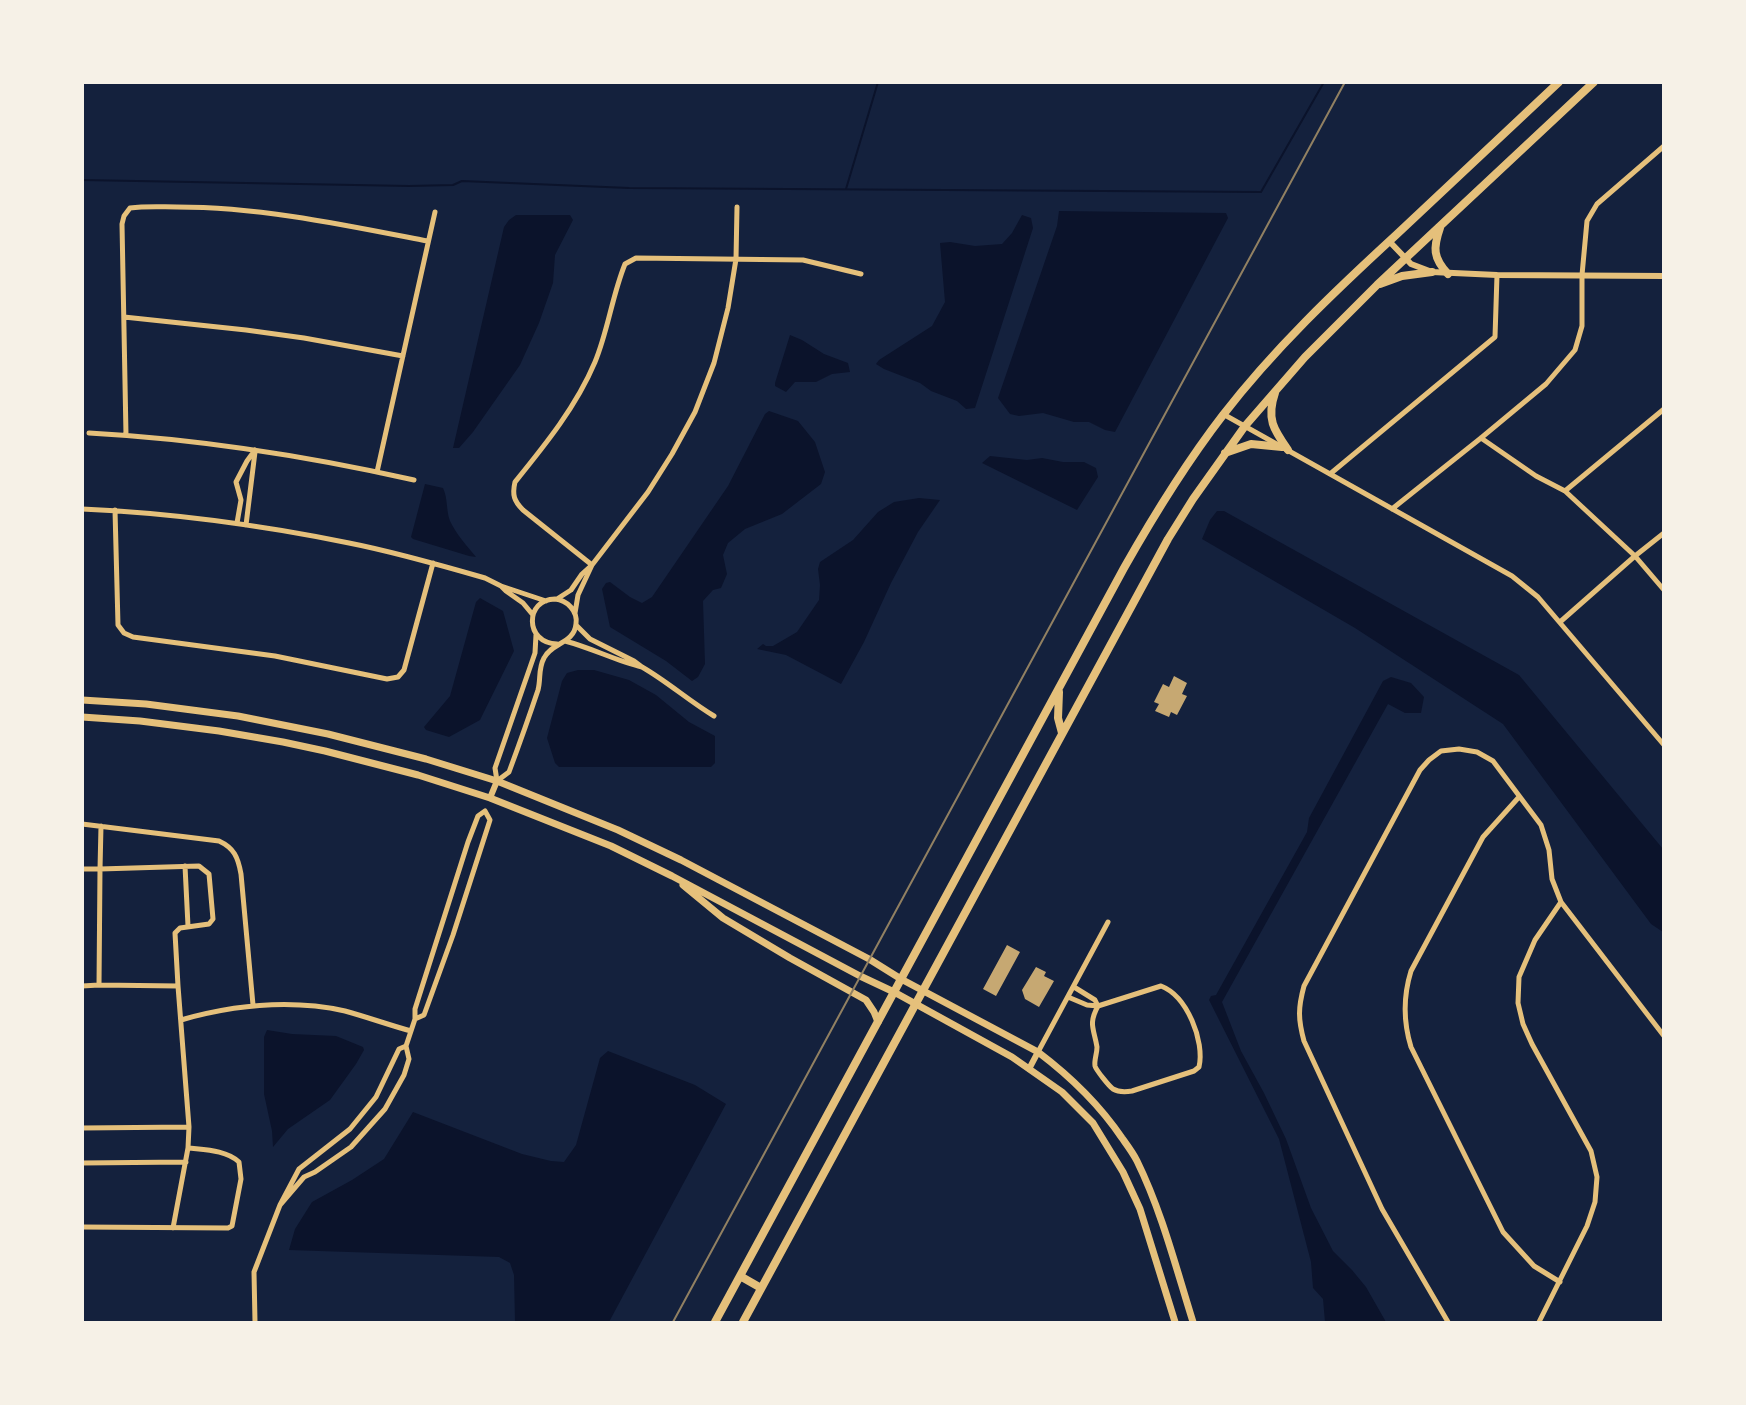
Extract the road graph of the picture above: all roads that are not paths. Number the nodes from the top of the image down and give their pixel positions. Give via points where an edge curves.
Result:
1 (1559, 82) edge
2 (1594, 82) edge
3 (1664, 146) edge
4 (737, 207) dead end
5 (435, 212) dead end
6 (1441, 225) junction
7 (1389, 241) junction
8 (427, 242) junction
9 (1405, 258) junction
10 (736, 259) junction
11 (1432, 272) junction
12 (861, 274) dead end
13 (1448, 274) junction
14 (1497, 275) junction
15 (1582, 275) junction
16 (1664, 276) edge
17 (1377, 285) junction
18 (124, 317) junction
19 (403, 356) junction
20 (1277, 388) junction
21 (1664, 409) edge
22 (1223, 414) junction
23 (1245, 426) junction
24 (89, 433) dead end
25 (126, 435) junction
26 (1481, 438) junction
27 (1285, 448) junction
28 (255, 450) junction
29 (1225, 453) junction
30 (377, 472) junction
31 (1330, 474) junction
32 (414, 480) dead end
33 (1565, 491) junction
34 (82, 508) edge
35 (1392, 508) junction
36 (115, 510) junction
37 (237, 523) junction
38 (246, 525) junction
39 (1664, 533) edge
40 (1635, 556) junction
41 (433, 563) junction
42 (591, 566) junction
43 (501, 585) junction
44 (1664, 590) edge
45 (557, 599) junction
46 (546, 601) junction
47 (575, 613) junction
48 (533, 615) junction
49 (1560, 622) junction
50 (576, 625) junction
51 (536, 635) junction
52 (565, 641) junction
53 (557, 644) junction
54 (642, 667) junction
55 (1060, 686) junction
56 (82, 700) edge
57 (714, 716) dead end
58 (82, 717) edge
59 (1062, 733) junction
60 (1664, 745) edge
61 (498, 780) junction
62 (1519, 797) junction
63 (490, 798) junction
64 (82, 819) edge
65 (85, 824) edge
66 (101, 826) junction
67 (185, 866) junction
68 (82, 869) edge
69 (100, 869) junction
70 (672, 876) junction
71 (1561, 902) junction
72 (1108, 922) dead end
73 (188, 926) junction
74 (901, 979) junction
75 (82, 986) edge
76 (99, 986) junction
77 (178, 986) junction
78 (1074, 987) junction
79 (922, 991) junction
80 (894, 992) junction
81 (1068, 997) junction
82 (916, 1004) junction
83 (253, 1005) junction
84 (1098, 1006) junction
85 (415, 1019) junction
86 (181, 1020) junction
87 (878, 1022) junction
88 (411, 1031) junction
89 (1664, 1036) edge
90 (406, 1046) junction
91 (1038, 1052) junction
92 (1029, 1068) junction
93 (189, 1127) junction
94 (82, 1128) edge
95 (188, 1148) junction
96 (186, 1161) junction
97 (82, 1163) edge
98 (280, 1205) junction
99 (82, 1227) edge
100 (173, 1228) junction
101 (740, 1276) junction
102 (1560, 1282) junction
103 (761, 1288) junction
104 (255, 1323) edge
105 (715, 1323) edge
106 (743, 1323) edge
107 (1175, 1323) edge
108 (1193, 1323) edge
109 (1448, 1323) edge
110 (1539, 1323) edge

1 - 7 main road
2 - 6 main road
3 - 15 street via 1597,204 1587,221
4 - 10 street
5 - 8 street
6 - 9 main road
6 - 13 main road via 1436,255
7 - 9 street
7 - 22 main road via 1301,326
8 - 18 street via 262,213 206,207 130,208 122,224
8 - 19 street
9 - 11 street
9 - 17 main road
10 - 12 street via 803,260
10 - 42 street via 714,363 695,412 648,492
10 - 42 street via 636,258 625,264 608,326 578,395 515,482 515,502
11 - 13 street
11 - 17 main road via 1402,276
13 - 14 street
14 - 15 street
14 - 31 street via 1495,337
15 - 16 street
15 - 26 street via 1582,327 1575,351 1546,384
17 - 20 main road
18 - 19 street via 304,338
18 - 25 street
19 - 30 street
20 - 23 main road
20 - 27 main road via 1271,420
21 - 33 street
22 - 23 street
22 - 55 main road via 1152,518
23 - 27 street
23 - 29 main road
24 - 25 street
25 - 28 street
26 - 33 street
26 - 35 street
27 - 29 main road via 1251,444
27 - 31 street
28 - 30 street
28 - 37 street via 236,482 241,500
28 - 38 street
29 - 59 main road via 1168,539
30 - 32 street
31 - 35 street
33 - 40 street
34 - 36 street
35 - 49 street via 1512,576
36 - 37 street
36 - 41 street via 118,625 133,637 275,656 387,679 398,677 404,670
37 - 38 street
38 - 41 street via 350,543
39 - 40 street
40 - 44 street
40 - 49 street
41 - 43 street
42 - 45 street via 571,590
42 - 47 street
43 - 46 street
43 - 48 street
45 - 46 street
45 - 47 street
46 - 48 street
47 - 50 street
48 - 51 street
49 - 60 street
50 - 52 street
50 - 54 street via 590,639
51 - 53 street
51 - 61 street via 535,653 495,768
52 - 53 street
52 - 54 street
53 - 61 street via 544,656 539,686 509,772
54 - 57 street
55 - 59 main road via 1058,718
55 - 74 main road
56 - 61 main road via 226,715 328,734
58 - 63 main road via 140,721 283,742 418,775
59 - 79 main road
61 - 63 street
61 - 74 main road via 681,860
62 - 71 street via 1541,825
62 - 102 street via 1483,837 1411,971 1405,992 1406,1032 1503,1232 1534,1266
62 - 109 street via 1493,761 1477,752 1441,751 1429,760 1420,770 1304,986 1299,1003 1304,1041 1382,1209
63 - 70 main road via 611,846
64 - 65 street
65 - 66 street
66 - 69 street
66 - 83 street via 219,841 235,853 241,873
67 - 69 street
67 - 73 street
67 - 73 street via 199,866 209,874 213,920
68 - 69 street
69 - 76 street
70 - 80 main road
70 - 87 main road via 723,918 867,1000
71 - 89 street
71 - 102 street via 1534,940 1519,977 1518,1003 1532,1044 1591,1151 1597,1177 1590,1218
72 - 78 street
73 - 77 street via 175,933
74 - 79 main road
74 - 80 main road
75 - 76 street
76 - 77 street
77 - 86 street
78 - 81 street
78 - 84 street
79 - 82 main road
79 - 91 main road
80 - 82 main road
80 - 87 main road
81 - 84 street
81 - 91 street
82 - 92 main road
82 - 103 main road
83 - 86 street
83 - 88 street via 344,1011
84 - 84 street via 1092,1016 1097,1047 1094,1063 1096,1071 1113,1089 1136,1090 1199,1067 1201,1048 1194,1024 1169,989 1161,986
85 - 85 street via 424,1015 453,935 490,820 485,811 478,816 468,842 414,1009
85 - 88 street
86 - 93 street
87 - 101 main road
88 - 90 street
90 - 98 street via 399,1049 376,1097 350,1129 299,1169
90 - 98 street via 409,1059 404,1075 385,1109 351,1147 304,1177
91 - 92 street
91 - 108 main road via 1093,1099 1136,1159
92 - 107 main road via 1062,1092 1093,1123 1121,1168 1140,1209
93 - 94 street
93 - 95 street
95 - 96 street
95 - 100 street via 233,1156 239,1162 241,1179 232,1226
96 - 97 street
96 - 100 street
98 - 104 street via 254,1272
99 - 100 street
101 - 103 main road
101 - 105 main road
102 - 110 street
103 - 106 main road

